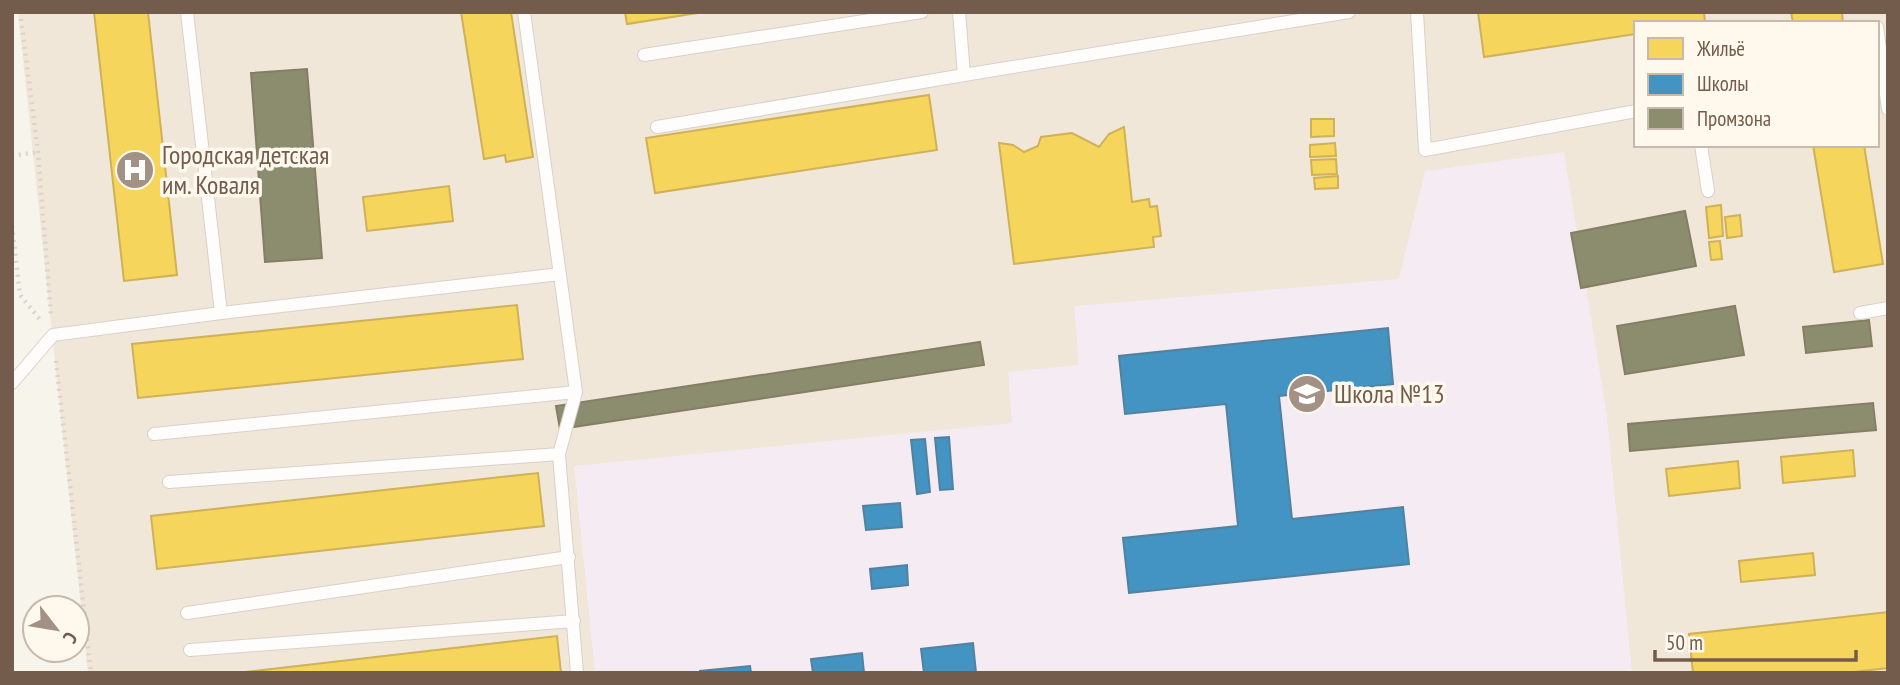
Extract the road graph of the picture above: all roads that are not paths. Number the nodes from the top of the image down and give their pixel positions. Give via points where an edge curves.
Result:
1 (187, 12) edge
2 (524, 12) edge
3 (922, 12) edge
4 (959, 12) edge
5 (1349, 12) edge
6 (1417, 12) edge
7 (1879, 40) edge
8 (644, 55) dead end
9 (964, 75) junction
10 (1888, 109) edge
11 (1634, 111) edge
12 (657, 127) dead end
13 (1700, 147) edge
14 (1708, 191) dead end
15 (560, 274) junction
16 (1888, 308) edge
17 (221, 313) junction
18 (1860, 313) dead end
19 (12, 383) edge
20 (576, 392) junction
21 (155, 434) dead end
22 (559, 454) junction
23 (169, 482) dead end
24 (569, 557) junction
25 (187, 613) dead end
26 (574, 621) junction
27 (190, 650) dead end
28 (577, 673) edge

1 - 17 lane
2 - 15 lane
3 - 8 lane
4 - 9 lane
5 - 9 lane
6 - 11 lane via 1425,150
7 - 10 lane
9 - 12 lane
13 - 14 lane
15 - 17 lane
15 - 20 lane
16 - 18 lane
17 - 19 lane via 53,335
20 - 21 lane
20 - 22 lane
22 - 23 lane
22 - 24 lane
24 - 25 lane
24 - 26 lane
26 - 27 lane
26 - 28 lane

